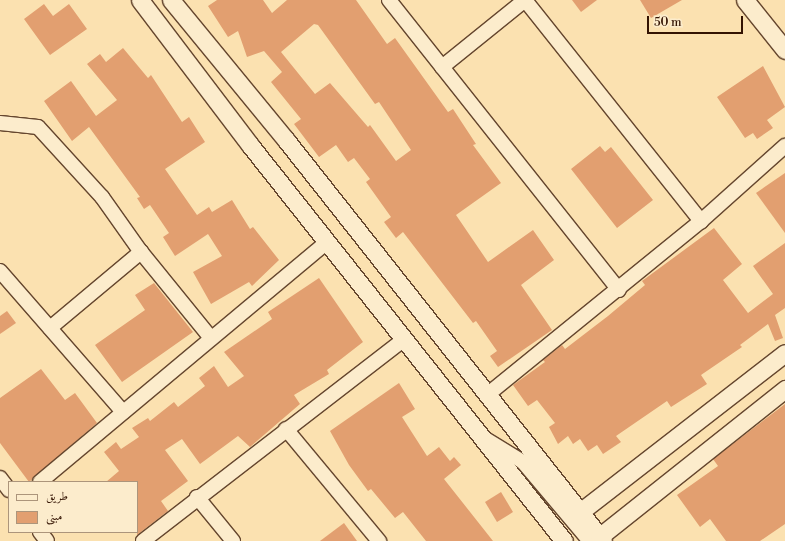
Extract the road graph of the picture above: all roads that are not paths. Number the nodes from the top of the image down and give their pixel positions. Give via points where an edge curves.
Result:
1 (140, 0) edge
2 (171, 0) edge
3 (389, 0) edge
4 (525, 0) edge
5 (745, 0) edge
6 (785, 50) edge
7 (442, 67) junction
8 (0, 123) edge
9 (785, 146) edge
10 (702, 221) junction
11 (327, 242) junction
12 (141, 252) junction
13 (0, 271) edge
14 (619, 290) junction
15 (50, 328) junction
16 (211, 338) junction
17 (404, 339) junction
18 (785, 353) edge
19 (785, 388) edge
20 (488, 395) junction
21 (123, 412) junction
22 (286, 429) junction
23 (481, 436) junction
24 (0, 478) edge
25 (41, 481) edge
26 (8, 489) edge
27 (197, 498) junction
28 (580, 512) junction
29 (41, 533) edge
30 (601, 539) edge
31 (47, 541) edge
32 (143, 541) edge
33 (233, 541) edge
34 (379, 541) edge
35 (564, 541) edge

1 - 11 street
2 - 20 street
3 - 7 street
4 - 7 street
4 - 10 street
5 - 6 street
7 - 14 street
8 - 12 street via 38,127 102,197
9 - 10 street
10 - 14 street
11 - 16 street
11 - 17 street
12 - 15 street
12 - 16 street
13 - 15 street
14 - 20 street
15 - 21 street
16 - 21 street
17 - 22 street
17 - 23 street
18 - 28 street
19 - 30 street
20 - 28 street
21 - 25 street
22 - 27 street
22 - 34 street
23 - 30 street via 523,462 588,539
23 - 35 street
24 - 26 street
27 - 32 street
27 - 33 street
28 - 30 street
29 - 31 street

